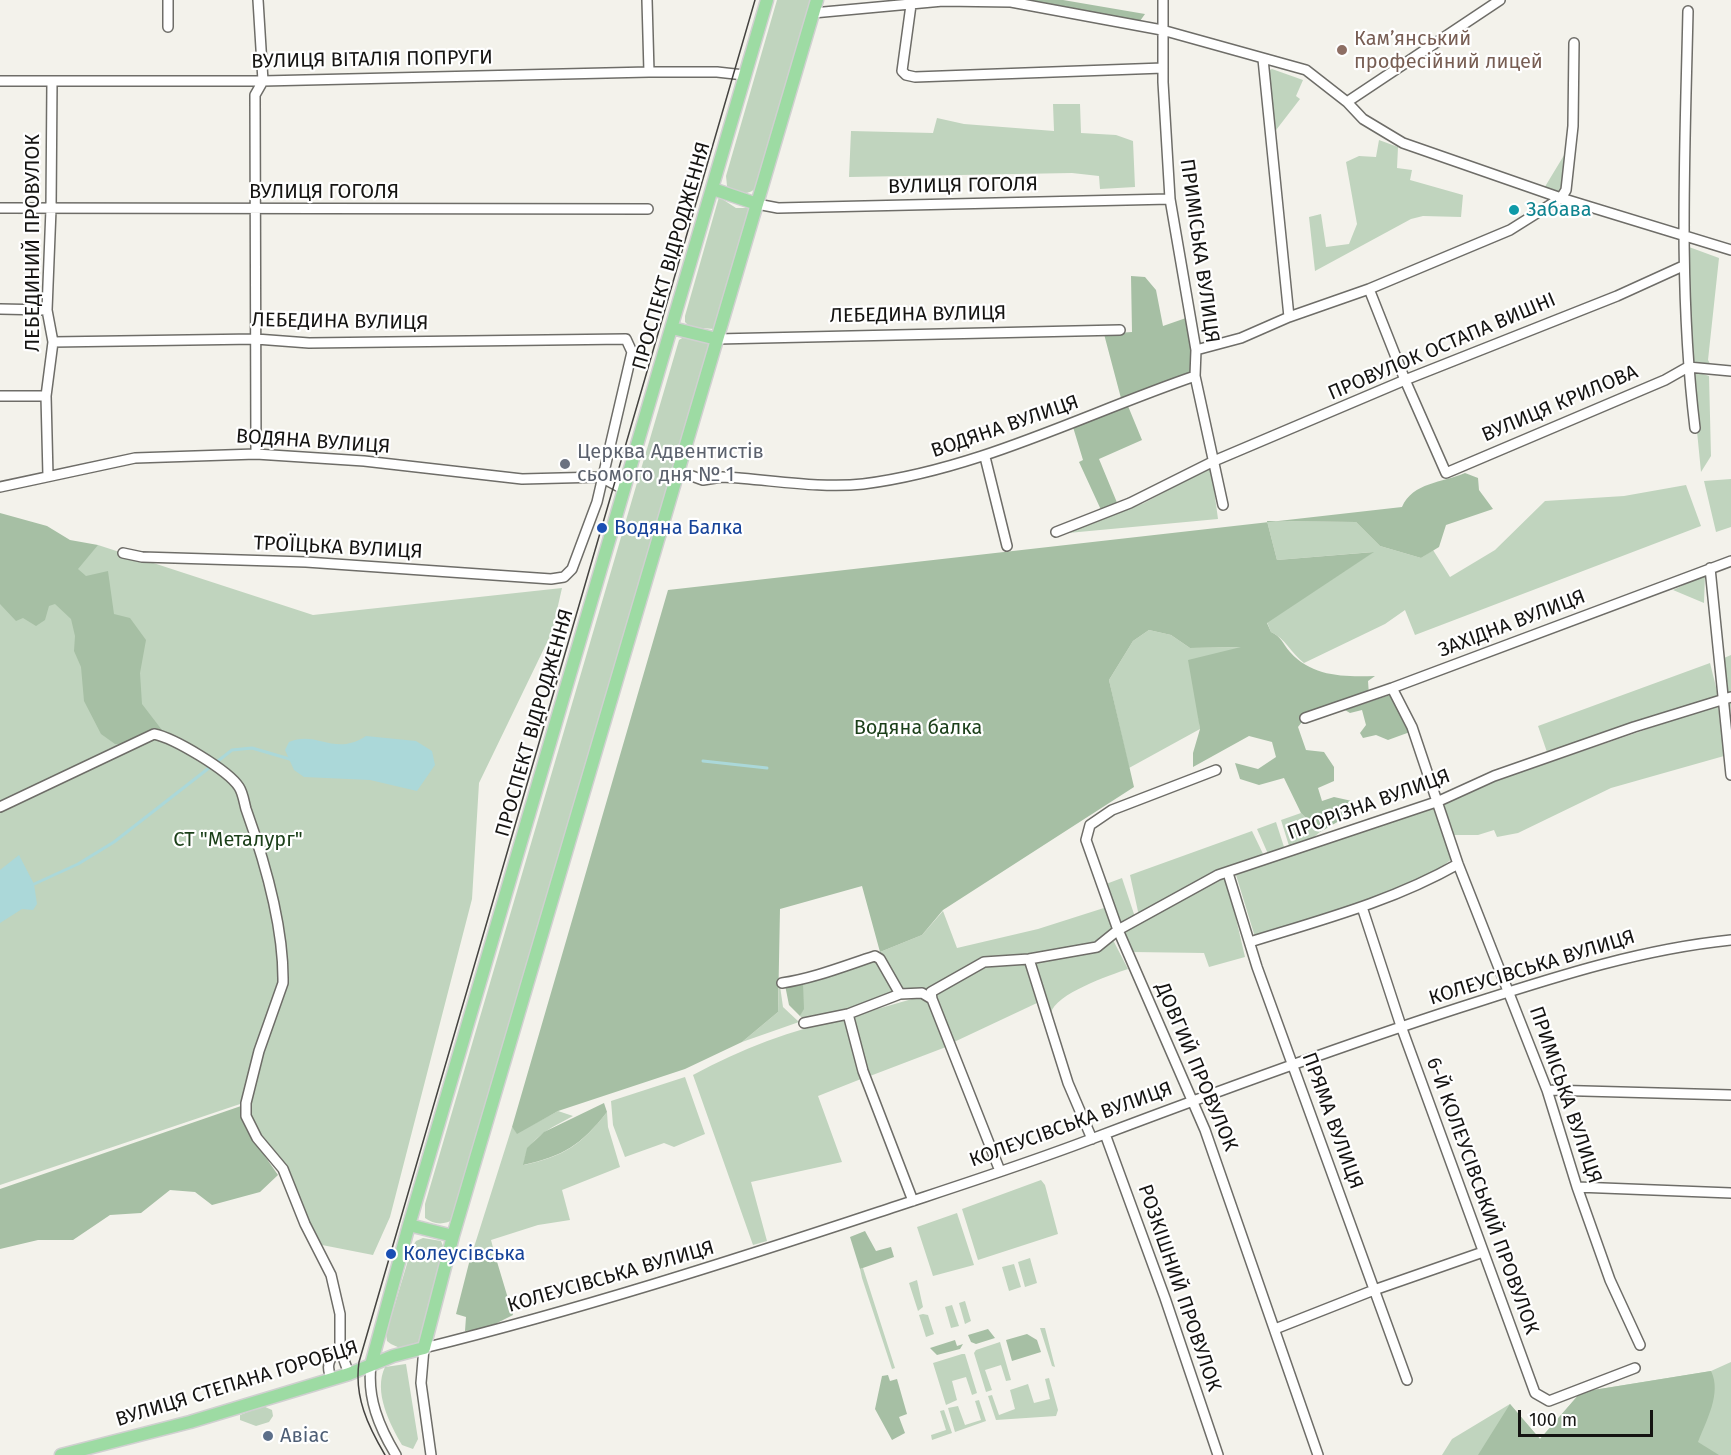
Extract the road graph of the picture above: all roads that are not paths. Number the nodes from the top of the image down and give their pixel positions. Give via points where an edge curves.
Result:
1 (168, 0) edge
2 (258, 0) edge
3 (647, 0) edge
4 (766, 0) edge
5 (817, 0) edge
6 (1163, 0) edge
7 (1500, 0) edge
8 (911, 5) junction
9 (1688, 11) dead end
10 (813, 13) junction
11 (168, 27) dead end
12 (1162, 30) junction
13 (1574, 43) dead end
14 (1263, 59) junction
15 (1163, 68) junction
16 (649, 72) junction
17 (744, 75) junction
18 (0, 81) edge
19 (52, 81) junction
20 (263, 81) junction
21 (1347, 102) junction
22 (713, 189) junction
23 (1561, 198) junction
24 (1170, 199) junction
25 (757, 204) junction
26 (0, 208) edge
27 (51, 209) junction
28 (648, 209) dead end
29 (254, 211) junction
30 (1683, 237) junction
31 (1731, 250) edge
32 (1683, 266) junction
33 (1369, 289) junction
34 (0, 309) edge
35 (47, 310) junction
36 (1289, 317) junction
37 (672, 328) junction
38 (1120, 330) dead end
39 (255, 339) junction
40 (717, 339) junction
41 (53, 342) junction
42 (1196, 350) junction
43 (1688, 367) junction
44 (1731, 370) edge
45 (1195, 376) junction
46 (1405, 380) junction
47 (0, 396) edge
48 (46, 396) junction
49 (1695, 428) dead end
50 (256, 454) junction
51 (985, 457) junction
52 (1214, 461) junction
53 (678, 471) junction
54 (48, 476) junction
55 (601, 477) junction
56 (0, 487) edge
57 (623, 489) junction
58 (1223, 504) dead end
59 (1056, 532) dead end
60 (1007, 546) dead end
61 (123, 553) dead end
62 (1731, 561) edge
63 (1710, 568) junction
64 (1392, 688) junction
65 (1727, 699) edge
66 (1305, 718) dead end
67 (1731, 762) edge
68 (1216, 770) dead end
69 (1731, 775) edge
70 (1439, 801) junction
71 (0, 807) edge
72 (1458, 864) junction
73 (1228, 873) junction
74 (1362, 907) junction
75 (1118, 930) junction
76 (1731, 940) edge
77 (1250, 942) junction
78 (1029, 959) junction
79 (782, 983) dead end
80 (1510, 992) junction
81 (900, 994) junction
82 (932, 999) junction
83 (848, 1014) junction
84 (804, 1023) dead end
85 (1401, 1026) junction
86 (1293, 1064) junction
87 (1547, 1090) junction
88 (1731, 1095) edge
89 (1192, 1100) junction
90 (1105, 1134) junction
91 (1092, 1139) junction
92 (1000, 1171) junction
93 (1577, 1187) junction
94 (1731, 1193) edge
95 (913, 1201) junction
96 (410, 1225) junction
97 (453, 1236) junction
98 (1483, 1252) junction
99 (1374, 1290) junction
100 (1275, 1329) junction
101 (1640, 1345) dead end
102 (340, 1348) junction
103 (424, 1348) junction
104 (371, 1365) junction
105 (1635, 1368) dead end
106 (349, 1374) junction
107 (332, 1379) junction
108 (1407, 1380) dead end
109 (61, 1455) edge
110 (396, 1455) edge
111 (431, 1455) edge
112 (1218, 1455) edge
113 (1318, 1455) edge

1 - 11 street
2 - 20 street
3 - 16 street
4 - 17 main road, ПРОСПЕКТ ВІДРОДЖЕННЯ
5 - 10 main road
6 - 12 street, ПРИМІСЬКА ВУЛИЦЯ
7 - 21 street
8 - 10 street
8 - 12 street via 942,1 1011,2
8 - 15 street via 902,71 906,75
9 - 30 street
10 - 25 main road
12 - 14 street
12 - 15 street, ПРИМІСЬКА ВУЛИЦЯ
13 - 23 street via 1573,126 1566,190
14 - 21 street via 1306,70
14 - 36 street
15 - 24 street, ПРИМІСЬКА ВУЛИЦЯ
16 - 17 street, ВУЛИЦЯ ВІТАЛІЯ ПОПРУГИ
16 - 20 street, ВУЛИЦЯ ВІТАЛІЯ ПОПРУГИ
17 - 22 main road, ПРОСПЕКТ ВІДРОДЖЕННЯ
18 - 19 street, ВУЛИЦЯ ВІТАЛІЯ ПОПРУГИ
19 - 20 street, ВУЛИЦЯ ВІТАЛІЯ ПОПРУГИ
19 - 27 street, ЛЕБЕДИНИЙ ПРОВУЛОК
20 - 29 street via 255,95
21 - 23 street via 1363,119 1403,143
22 - 25 main road
22 - 37 main road, ПРОСПЕКТ ВІДРОДЖЕННЯ
23 - 30 street
23 - 33 street via 1510,230
24 - 25 street, ВУЛИЦЯ ГОГОЛЯ via 778,208
24 - 42 street, ПРИМІСЬКА ВУЛИЦЯ
25 - 40 main road
26 - 27 street, ВУЛИЦЯ ГОГОЛЯ
27 - 29 street, ВУЛИЦЯ ГОГОЛЯ
27 - 35 street, ЛЕБЕДИНИЙ ПРОВУЛОК
28 - 29 street, ВУЛИЦЯ ГОГОЛЯ
29 - 39 street
30 - 31 street
30 - 32 street
32 - 43 street
32 - 46 street, ПРОВУЛОК ОСТАПА ВИШНІ
33 - 36 street
33 - 46 street
34 - 35 street
35 - 41 street, ЛЕБЕДИНИЙ ПРОВУЛОК
36 - 42 street via 1241,338
37 - 40 main road
37 - 57 main road, ПРОСПЕКТ ВІДРОДЖЕННЯ
38 - 40 street, ЛЕБЕДИНА ВУЛИЦЯ
39 - 41 street, ЛЕБЕДИНА ВУЛИЦЯ
39 - 50 street
39 - 55 street, ЛЕБЕДИНА ВУЛИЦЯ via 309,343 626,339 632,352
40 - 53 main road
41 - 48 street, ЛЕБЕДИНИЙ ПРОВУЛОК
42 - 45 street, ПРИМІСЬКА ВУЛИЦЯ
43 - 44 street
43 - 46 street, ВУЛИЦЯ КРИЛОВА via 1446,473
43 - 49 street
45 - 51 street, ВОДЯНА ВУЛИЦЯ
45 - 52 street, ПРИМІСЬКА ВУЛИЦЯ
46 - 52 street, ПРОВУЛОК ОСТАПА ВИШНІ
47 - 48 street
48 - 54 street, ЛЕБЕДИНИЙ ПРОВУЛОК
50 - 54 street, ВОДЯНА ВУЛИЦЯ via 135,458
50 - 55 street, ВОДЯНА ВУЛИЦЯ via 364,461 522,479
51 - 53 street, ВОДЯНА ВУЛИЦЯ via 861,484 722,477 703,480
51 - 60 street
52 - 58 street, ПРИМІСЬКА ВУЛИЦЯ
52 - 59 street via 1167,487
53 - 97 main road
54 - 56 street, ВОДЯНА ВУЛИЦЯ
55 - 57 street
55 - 61 street, ТРОЇЦЬКА ВУЛИЦЯ via 597,502 572,569 564,577
57 - 96 main road, ПРОСПЕКТ ВІДРОДЖЕННЯ
62 - 63 street, ЗАХІДНА ВУЛИЦЯ
63 - 64 street, ЗАХІДНА ВУЛИЦЯ
63 - 65 street
64 - 66 street, ЗАХІДНА ВУЛИЦЯ
64 - 70 street, ПРИМІСЬКА ВУЛИЦЯ via 1412,727
65 - 67 street
65 - 70 street, ПРОРІЗНА ВУЛИЦЯ via 1494,776
67 - 69 street
68 - 75 street, ДОВГИЙ ПРОВУЛОК via 1112,810 1090,825 1086,840
70 - 72 street, ПРИМІСЬКА ВУЛИЦЯ
70 - 73 street, ПРОРІЗНА ВУЛИЦЯ
71 - 102 street via 154,735 191,749 240,788 274,911 283,975 259,1051 246,1116 257,1138 283,1169 331,1275 340,1314
72 - 74 street via 1424,884
72 - 80 street, ПРИМІСЬКА ВУЛИЦЯ
73 - 75 street, ПРОРІЗНА ВУЛИЦЯ
73 - 77 street, ПРЯМА ВУЛИЦЯ
74 - 77 street
74 - 85 street, 6-Й КОЛЕУСІВСЬКИЙ ПРОВУЛОК
75 - 78 street, ПРОРІЗНА ВУЛИЦЯ via 1097,947
75 - 89 street, ДОВГИЙ ПРОВУЛОК
76 - 80 street, КОЛЕУСІВСЬКА ВУЛИЦЯ via 1679,945 1609,961
77 - 86 street, ПРЯМА ВУЛИЦЯ
78 - 82 street, ПРОРІЗНА ВУЛИЦЯ via 984,962 931,992
78 - 91 street via 1068,1083
79 - 81 street via 875,956
80 - 85 street, КОЛЕУСІВСЬКА ВУЛИЦЯ
80 - 87 street, ПРИМІСЬКА ВУЛИЦЯ
81 - 82 street via 922,993
81 - 83 street
82 - 92 street
83 - 84 street
83 - 95 street via 863,1071
85 - 86 street, КОЛЕУСІВСЬКА ВУЛИЦЯ
85 - 98 street, 6-Й КОЛЕУСІВСЬКИЙ ПРОВУЛОК
86 - 89 street, КОЛЕУСІВСЬКА ВУЛИЦЯ
86 - 99 street, ПРЯМА ВУЛИЦЯ
87 - 88 street
87 - 93 street, ПРИМІСЬКА ВУЛИЦЯ
89 - 90 street, КОЛЕУСІВСЬКА ВУЛИЦЯ
89 - 100 street, ДОВГИЙ ПРОВУЛОК
90 - 91 street, КОЛЕУСІВСЬКА ВУЛИЦЯ
90 - 112 street, РОЗКІШНИЙ ПРОВУЛОК
91 - 92 street, КОЛЕУСІВСЬКА ВУЛИЦЯ
92 - 95 street, КОЛЕУСІВСЬКА ВУЛИЦЯ
93 - 94 street
93 - 101 street, ПРИМІСЬКА ВУЛИЦЯ via 1610,1280
95 - 103 street, КОЛЕУСІВСЬКА ВУЛИЦЯ via 566,1311
96 - 97 main road
96 - 104 main road, ПРОСПЕКТ ВІДРОДЖЕННЯ
97 - 103 main road
98 - 99 street
98 - 105 street, 6-Й КОЛЕУСІВСЬКИЙ ПРОВУЛОК via 1535,1393 1549,1401
99 - 100 street
99 - 108 street, ПРЯМА ВУЛИЦЯ
100 - 113 street, ДОВГИЙ ПРОВУЛОК
102 - 106 street
102 - 107 street via 329,1359
103 - 104 main road, ВУЛИЦЯ СТЕПАНА ГОРОБЦЯ
103 - 111 street via 421,1383
104 - 106 main road, ВУЛИЦЯ СТЕПАНА ГОРОБЦЯ
104 - 110 street, ПРОСПЕКТ ВІДРОДЖЕННЯ via 372,1402
106 - 107 main road, ВУЛИЦЯ СТЕПАНА ГОРОБЦЯ
107 - 109 main road, ВУЛИЦЯ СТЕПАНА ГОРОБЦЯ via 190,1422

